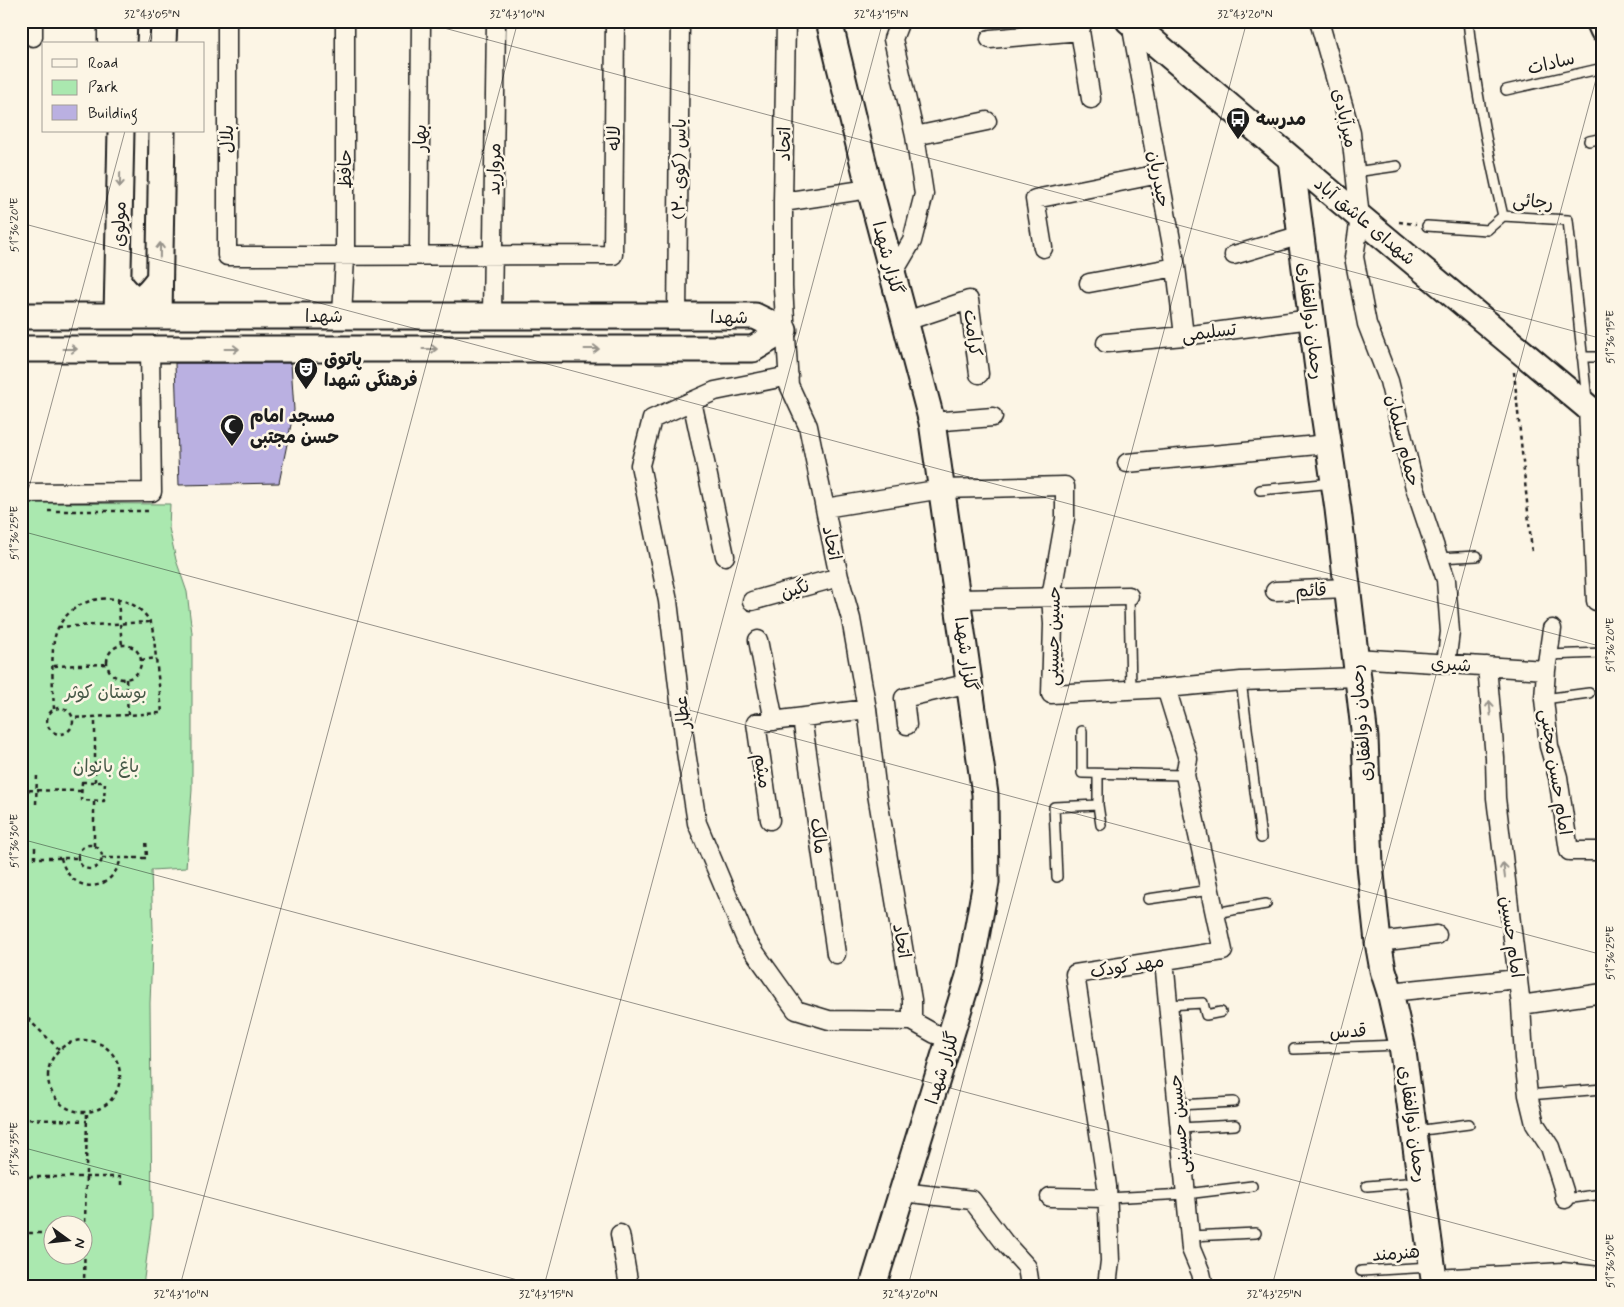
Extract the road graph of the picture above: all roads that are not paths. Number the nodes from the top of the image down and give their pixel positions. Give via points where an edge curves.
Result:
1 (107, 21) edge
2 (124, 21) edge
3 (164, 21) edge
4 (227, 21) edge
5 (346, 21) edge
6 (421, 21) edge
7 (496, 21) edge
8 (615, 21) edge
9 (680, 21) edge
10 (786, 21) edge
11 (829, 21) edge
12 (900, 21) edge
13 (1319, 21) edge
14 (1468, 21) edge
15 (1599, 21) edge
16 (1130, 22) edge
17 (1081, 26) edge
18 (1603, 30) edge
19 (990, 38) dead end
20 (115, 42) edge
21 (163, 42) edge
22 (1603, 68) edge
23 (1506, 90) dead end
24 (1091, 99) dead end
25 (987, 121) dead end
26 (121, 132) edge
27 (162, 132) edge
28 (915, 136) junction
29 (1603, 138) edge
30 (1589, 141) dead end
31 (1291, 159) junction
32 (1397, 166) dead end
33 (1355, 172) junction
34 (1158, 174) junction
35 (869, 189) junction
36 (783, 202) junction
37 (1503, 216) junction
38 (1360, 218) junction
39 (1427, 226) dead end
40 (1300, 235) junction
41 (1043, 248) dead end
42 (419, 255) junction
43 (492, 255) junction
44 (1234, 255) dead end
45 (345, 257) junction
46 (1176, 268) junction
47 (892, 275) junction
48 (159, 279) junction
49 (118, 281) junction
50 (1089, 283) dead end
51 (21, 316) edge
52 (117, 316) junction
53 (159, 316) junction
54 (342, 316) junction
55 (492, 316) junction
56 (677, 316) junction
57 (1311, 319) junction
58 (906, 321) junction
59 (784, 330) junction
60 (1184, 336) junction
61 (1106, 343) dead end
62 (21, 349) edge
63 (150, 349) junction
64 (1582, 357) junction
65 (1603, 357) edge
66 (978, 374) dead end
67 (789, 376) junction
68 (692, 401) junction
69 (1595, 414) edge
70 (994, 417) dead end
71 (932, 422) junction
72 (1328, 444) junction
73 (1127, 463) dead end
74 (1334, 483) junction
75 (942, 489) junction
76 (1260, 490) dead end
77 (21, 493) edge
78 (825, 508) junction
79 (725, 556) dead end
80 (1476, 556) dead end
81 (1438, 558) junction
82 (839, 577) junction
83 (1347, 588) junction
84 (1275, 591) dead end
85 (1129, 596) joint
86 (1051, 597) junction
87 (958, 599) junction
88 (752, 601) dead end
89 (1596, 601) dead end
90 (1552, 629) dead end
91 (758, 640) dead end
92 (1603, 653) edge
93 (1547, 663) junction
94 (1446, 664) junction
95 (1487, 666) junction
96 (1357, 667) junction
97 (1241, 680) junction
98 (970, 683) junction
99 (1166, 688) junction
100 (1131, 689) junction
101 (1589, 693) dead end
102 (1544, 699) junction
103 (867, 709) junction
104 (802, 718) junction
105 (774, 721) junction
106 (907, 725) dead end
107 (1082, 731) dead end
108 (1098, 774) junction
109 (1185, 775) junction
110 (1098, 804) junction
111 (770, 820) dead end
112 (1101, 825) dead end
113 (1261, 838) dead end
114 (1603, 851) edge
115 (1057, 877) dead end
116 (1210, 890) junction
117 (1148, 899) dead end
118 (1266, 904) dead end
119 (1215, 913) junction
120 (1437, 935) dead end
121 (1378, 942) junction
122 (836, 954) dead end
123 (1164, 960) junction
124 (1518, 979) junction
125 (1390, 992) junction
126 (1603, 993) edge
127 (1168, 1005) junction
128 (1521, 1005) junction
129 (1221, 1012) dead end
130 (912, 1021) junction
131 (951, 1038) junction
132 (1402, 1045) junction
133 (1294, 1049) dead end
134 (1603, 1089) edge
135 (1528, 1095) junction
136 (1234, 1102) dead end
137 (1178, 1105) junction
138 (1469, 1124) dead end
139 (1235, 1125) dead end
140 (1180, 1128) junction
141 (1414, 1131) junction
142 (1422, 1182) junction
143 (1252, 1186) dead end
144 (1367, 1186) dead end
145 (902, 1192) junction
146 (1186, 1194) junction
147 (1603, 1194) edge
148 (1050, 1197) dead end
149 (1107, 1198) junction
150 (1565, 1200) joint
151 (1256, 1233) dead end
152 (620, 1234) dead end
153 (1190, 1236) junction
154 (1361, 1271) dead end
155 (1599, 1276) dead end
156 (1434, 1277) edge
157 (629, 1286) edge
158 (873, 1286) edge
159 (1030, 1286) edge
160 (1107, 1286) edge
161 (1204, 1286) edge

1 - 20 street
2 - 20 street
3 - 21 street
4 - 45 street, بلال via 227,256
5 - 45 street, حافظ
6 - 42 street, بهار
7 - 43 street, مروارید
8 - 43 street, لاله via 613,255
9 - 56 street, یاس (کوی ۲۰)
10 - 36 street, اتحاد
11 - 35 street, گلزار شهدا
12 - 28 street via 893,39
13 - 33 street, میرآبادی via 1351,132
14 - 37 lane, رجائی
15 - 18 street
16 - 31 street, شهدای عاشق آباد
16 - 34 street, حیدریان
17 - 19 street
17 - 24 street
22 - 23 lane, سادات
25 - 28 street
26 -> 49 street, مولوی
48 -> 27 street
28 - 47 street via 924,194 912,241
29 - 30 lane
31 - 38 street, شهدای عاشق آباد
31 - 40 street, رحمان ذوالفقاری
32 - 33 lane
33 - 38 street, میرآبادی
34 - 41 street via 1035,199
34 - 46 street, حیدریان
35 - 36 street
35 - 47 street, گلزار شهدا
36 - 59 street, اتحاد
37 - 39 lane via 1487,230
37 - 64 lane, رجائی via 1568,220
38 - 69 street, شهدای عاشق آباد
38 - 81 street, حمام سلمان via 1354,257 1367,324 1389,381 1414,488
40 - 44 street
40 - 57 street, رحمان ذوالفقاری
42 - 43 street
42 - 45 street
43 - 55 street, مروارید
45 - 54 street, حافظ
46 - 50 street
46 - 60 street, حیدریان
47 - 58 street, گلزار شهدا
48 - 49 street via 143,297 134,297 126,292
48 - 53 street
49 - 52 street, مولوی
51 - 52 street, شهدا
52 - 53 street, شهدا
53 - 54 street, شهدا
54 - 55 street, شهدا
55 - 56 street, شهدا
56 - 59 street, شهدا via 755,316
57 - 60 street, تسلیمی
57 - 72 street, رحمان ذوالفقاری
58 - 66 street, کرامت via 969,300
58 - 71 street, گلزار شهدا
63 -> 59 street, شهدا via 753,349
59 - 67 street, اتحاد
60 - 61 street, تسلیمی
62 -> 63 street, شهدا
63 - 77 street via 152,492
64 - 65 lane
64 - 69 lane, رجائی
67 - 68 street, عطار via 715,391
67 - 78 street, اتحاد via 789,386 808,426
68 - 79 street
68 - 130 street, عطار via 652,419 640,465 668,601 697,823 746,940 796,1010 829,1020
69 - 89 street
70 - 71 street
71 - 75 street, گلزار شهدا
72 - 73 street
72 - 74 street, رحمان ذوالفقاری
74 - 76 lane
74 - 83 street, رحمان ذوالفقاری
75 - 78 street
75 - 86 street, حسین حسینی via 1065,486 1065,518
75 - 87 street, گلزار شهدا
78 - 82 street, اتحاد
80 - 81 lane
81 - 94 street, حمام سلمان via 1446,580 1450,632
82 - 88 street, نگین
82 - 103 street, اتحاد via 851,619
83 - 84 street, قائم
83 - 96 street, رحمان ذوالفقاری
85 - 86 street
85 - 100 lane
86 - 87 street
86 - 100 street, حسین حسینی via 1050,694
87 - 98 street, گلزار شهدا
90 - 93 street, امام حسن مجتبی
91 - 105 street
92 - 93 lane
93 - 95 street, شیری
93 - 102 street, امام حسن مجتبی
94 - 95 street, شیری
94 - 96 street, شیری
124 -> 95 street, امام حسین via 1499,830
96 - 97 street, حسین حسینی
96 - 121 street, رحمان ذوالفقاری via 1365,738 1370,864
97 - 99 street, حسین حسینی
97 - 113 lane
98 - 106 street via 904,698
98 - 131 street, گلزار شهدا via 985,794 986,882 969,976
99 - 100 street, حسین حسینی
99 - 109 street, مهد کودک via 1188,759
101 - 102 lane
102 - 114 street, امام حسن مجتبی via 1549,746 1558,776 1569,851
103 - 104 street
103 - 130 street, اتحاد via 876,794 912,1000
104 - 105 street
104 - 122 street, مالک
105 - 111 street, میثم via 756,723
107 - 108 lane via 1082,773
108 - 109 lane
108 - 110 lane
109 - 116 street, مهد کودک
110 - 112 lane
110 - 115 lane via 1054,807
116 - 117 lane
116 - 119 street, مهد کودک
118 - 119 lane
119 - 123 street, مهد کودک via 1223,952
120 - 121 street
121 - 125 street, رحمان ذوالفقاری
123 - 127 street, حسین حسینی
123 - 149 street, مهد کودک via 1075,974
124 - 125 street
124 - 128 street, امام حسین
125 - 132 street, رحمان ذوالفقاری
126 - 128 street
127 - 129 lane via 1203,1003 1206,1015
127 - 137 street, حسین حسینی
128 - 135 street, امام حسین
130 - 131 street via 935,1034
131 - 145 street, گلزار شهدا
132 - 133 lane, قدس
132 - 141 street, رحمان ذوالفقاری
134 - 135 lane
135 - 150 street, امام حسین via 1535,1124 1550,1147
136 - 137 lane
137 - 140 street, حسین حسینی
138 - 141 lane
139 - 140 lane
140 - 146 street, حسین حسینی
141 - 142 street, رحمان ذوالفقاری
142 - 144 lane
142 - 156 street, رحمان ذوالفقاری
143 - 146 lane
145 - 158 street, گلزار شهدا
145 - 159 street via 972,1200 1027,1267
146 - 149 lane
146 - 153 street, حسین حسینی
147 - 150 lane
148 - 149 street
149 - 160 street, مهد کودک via 1110,1261
151 - 153 lane
152 - 157 street
153 - 161 street, حسین حسینی
154 - 156 lane, هنرمند
155 - 156 street via 1563,1272

